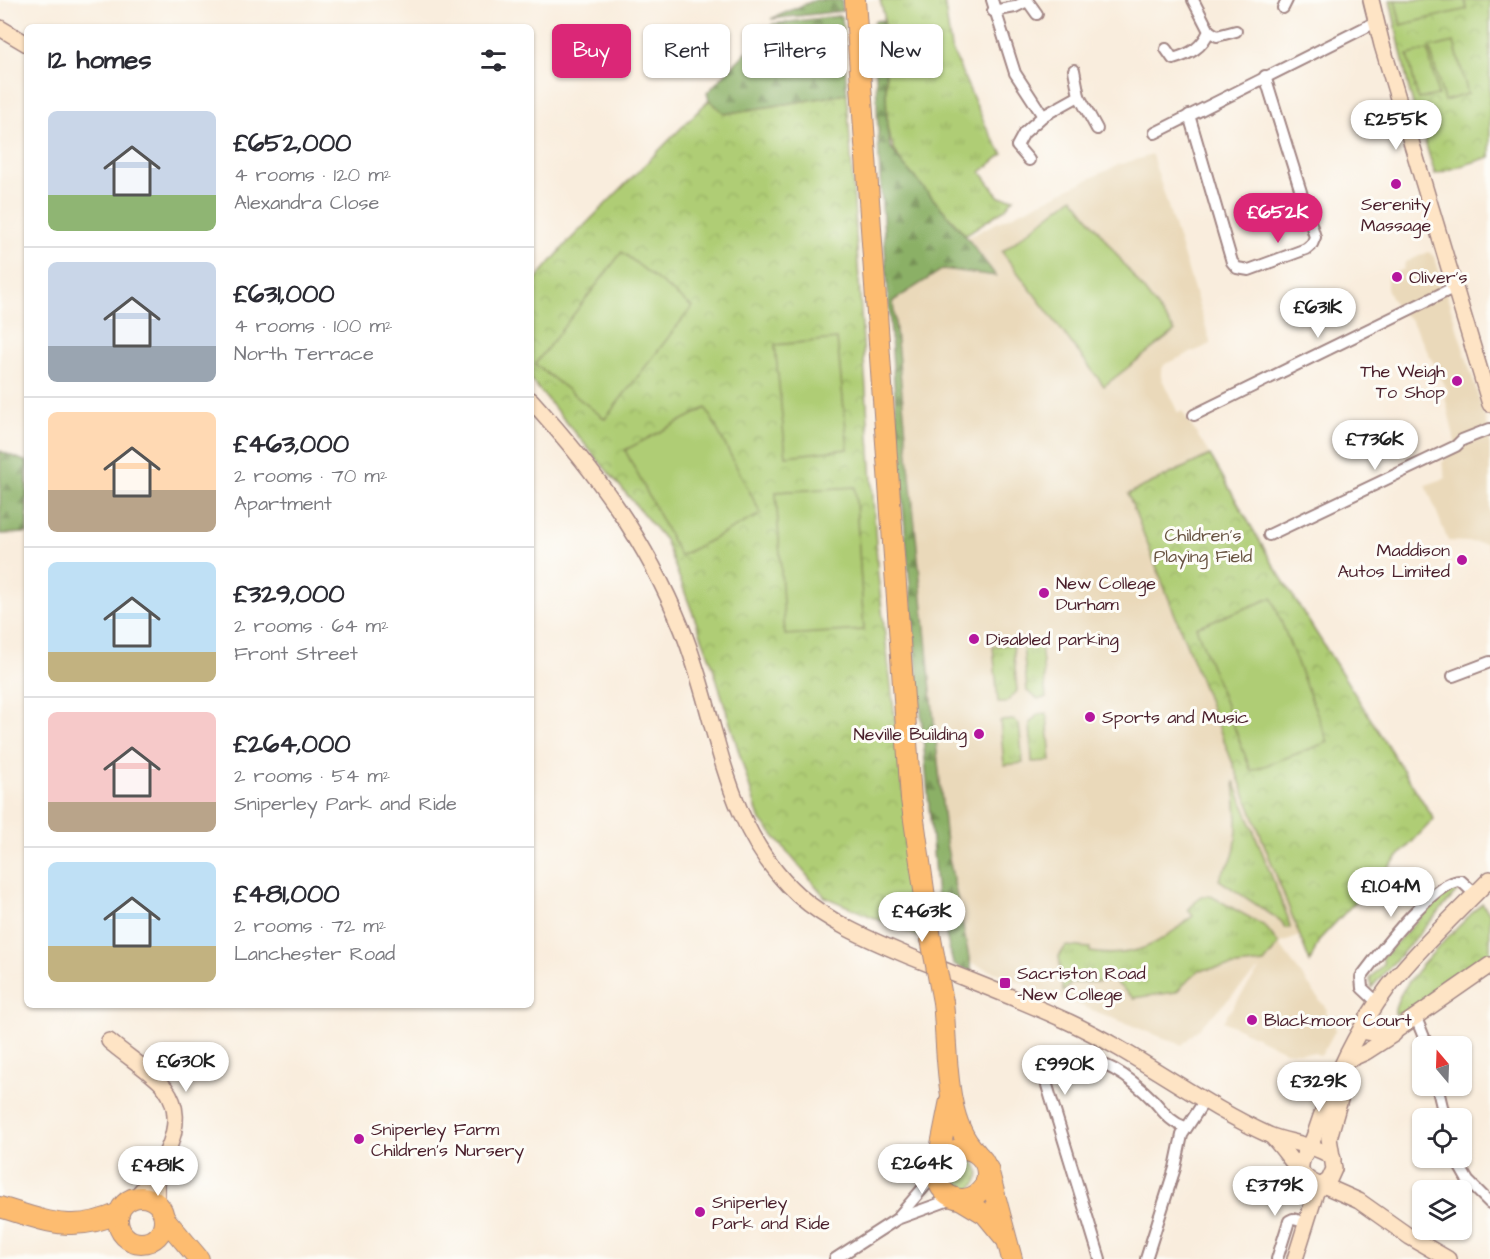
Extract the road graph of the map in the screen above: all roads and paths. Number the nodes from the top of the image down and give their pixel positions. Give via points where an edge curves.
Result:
1 (855, 0) edge
2 (1193, 0) edge
3 (1371, 0) edge
4 (1027, 1) edge
5 (993, 6) edge
6 (1036, 14) dead end
7 (1376, 22) junction
8 (0, 28) edge
9 (1209, 31) junction
10 (1236, 31) dead end
11 (24, 42) edge
12 (1166, 49) dead end
13 (1074, 70) dead end
14 (1265, 76) junction
15 (1079, 96) junction
16 (1189, 115) junction
17 (1043, 116) junction
18 (1097, 129) dead end
19 (1155, 133) dead end
20 (1029, 160) dead end
21 (1455, 287) junction
22 (534, 403) edge
23 (1490, 404) edge
24 (1194, 415) dead end
25 (1490, 429) edge
26 (1269, 535) dead end
27 (1490, 662) edge
28 (1453, 676) dead end
29 (1490, 879) edge
30 (1475, 894) junction
31 (1490, 965) edge
32 (1378, 1003) junction
33 (1413, 1019) junction
34 (1361, 1031) junction
35 (1422, 1036) edge
36 (109, 1041) dead end
37 (1345, 1063) junction
38 (951, 1098) junction
39 (1205, 1100) junction
40 (1185, 1127) junction
41 (1269, 1135) junction
42 (1309, 1149) junction
43 (982, 1159) junction
44 (1334, 1161) junction
45 (1461, 1168) edge
46 (937, 1170) junction
47 (1301, 1174) junction
48 (156, 1175) junction
49 (1322, 1185) junction
50 (135, 1198) junction
51 (958, 1199) junction
52 (1359, 1201) junction
53 (1490, 1203) edge
54 (0, 1207) edge
55 (161, 1211) junction
56 (119, 1213) junction
57 (897, 1219) junction
58 (1306, 1220) junction
59 (62, 1226) junction
60 (127, 1238) junction
61 (1005, 1239) junction
62 (153, 1240) junction
63 (196, 1256) edge
64 (835, 1259) edge
65 (1012, 1259) edge
66 (1100, 1259) edge
67 (1146, 1259) edge
68 (1277, 1259) edge
69 (1294, 1259) edge
70 (1448, 1259) edge

1 - 38 highway, bridge via 911,799 943,1002
2 - 9 street
3 - 7 main road
4 - 5 street via 1015,8
4 - 6 street
5 - 17 street via 1015,73
7 - 14 street
7 - 21 main road
8 - 11 main road
9 - 10 street via 1217,36
9 - 12 street via 1200,46 1171,64
13 - 15 street
14 - 16 street
14 - 16 street via 1315,237 1306,249 1249,270 1237,268
15 - 17 street
15 - 18 street
16 - 19 street
17 - 20 street via 1024,133 1017,146
21 - 23 main road
21 - 24 street
22 - 39 main road via 586,462 644,547 697,669 736,806 772,867 798,894 859,935 1072,1023
25 - 26 street
27 - 28 street
29 - 30 main road
30 - 32 main road via 1408,964
30 - 32 street via 1461,881 1447,884 1393,937 1361,977 1362,988
31 - 33 main road
32 - 34 main road
33 - 34 main road via 1386,1033
33 - 35 street
33 - 37 main road via 1377,1046
34 - 37 main road
36 - 48 main road via 161,1083 169,1095 175,1127
37 - 42 main road via 1333,1081
37 - 44 main road via 1329,1138
38 - 43 highway via 964,1140
38 - 46 highway
39 - 40 street
39 - 41 main road
40 - 66 street via 1174,1124 1139,1087 1103,1065 1073,1059 1057,1062 1048,1070 1046,1082
40 - 67 street
41 - 42 main road
41 - 47 main road via 1288,1153
42 - 44 main road via 1325,1150
42 - 47 main road via 1300,1162
43 - 46 highway via 962,1148 949,1152
43 - 51 highway via 988,1176 978,1194
43 - 61 highway
44 - 49 main road via 1333,1174
44 - 52 main road via 1341,1178
45 - 53 street
46 - 51 highway via 941,1188
46 - 57 street
47 - 49 main road via 1311,1183
47 - 58 main road
48 - 50 main road
48 - 55 main road
49 - 52 main road
49 - 58 main road
50 - 55 highway via 147,1197
50 - 56 highway via 125,1203
51 - 57 street
51 - 61 highway via 985,1214
52 - 70 main road via 1410,1238
54 - 59 highway
55 - 62 highway via 162,1231
55 - 63 highway
56 - 59 highway via 102,1220
56 - 60 highway via 118,1224
57 - 64 street
58 - 68 street via 1290,1219
58 - 69 main road
59 - 60 highway
60 - 62 highway via 137,1243
61 - 65 highway
62 - 63 highway

